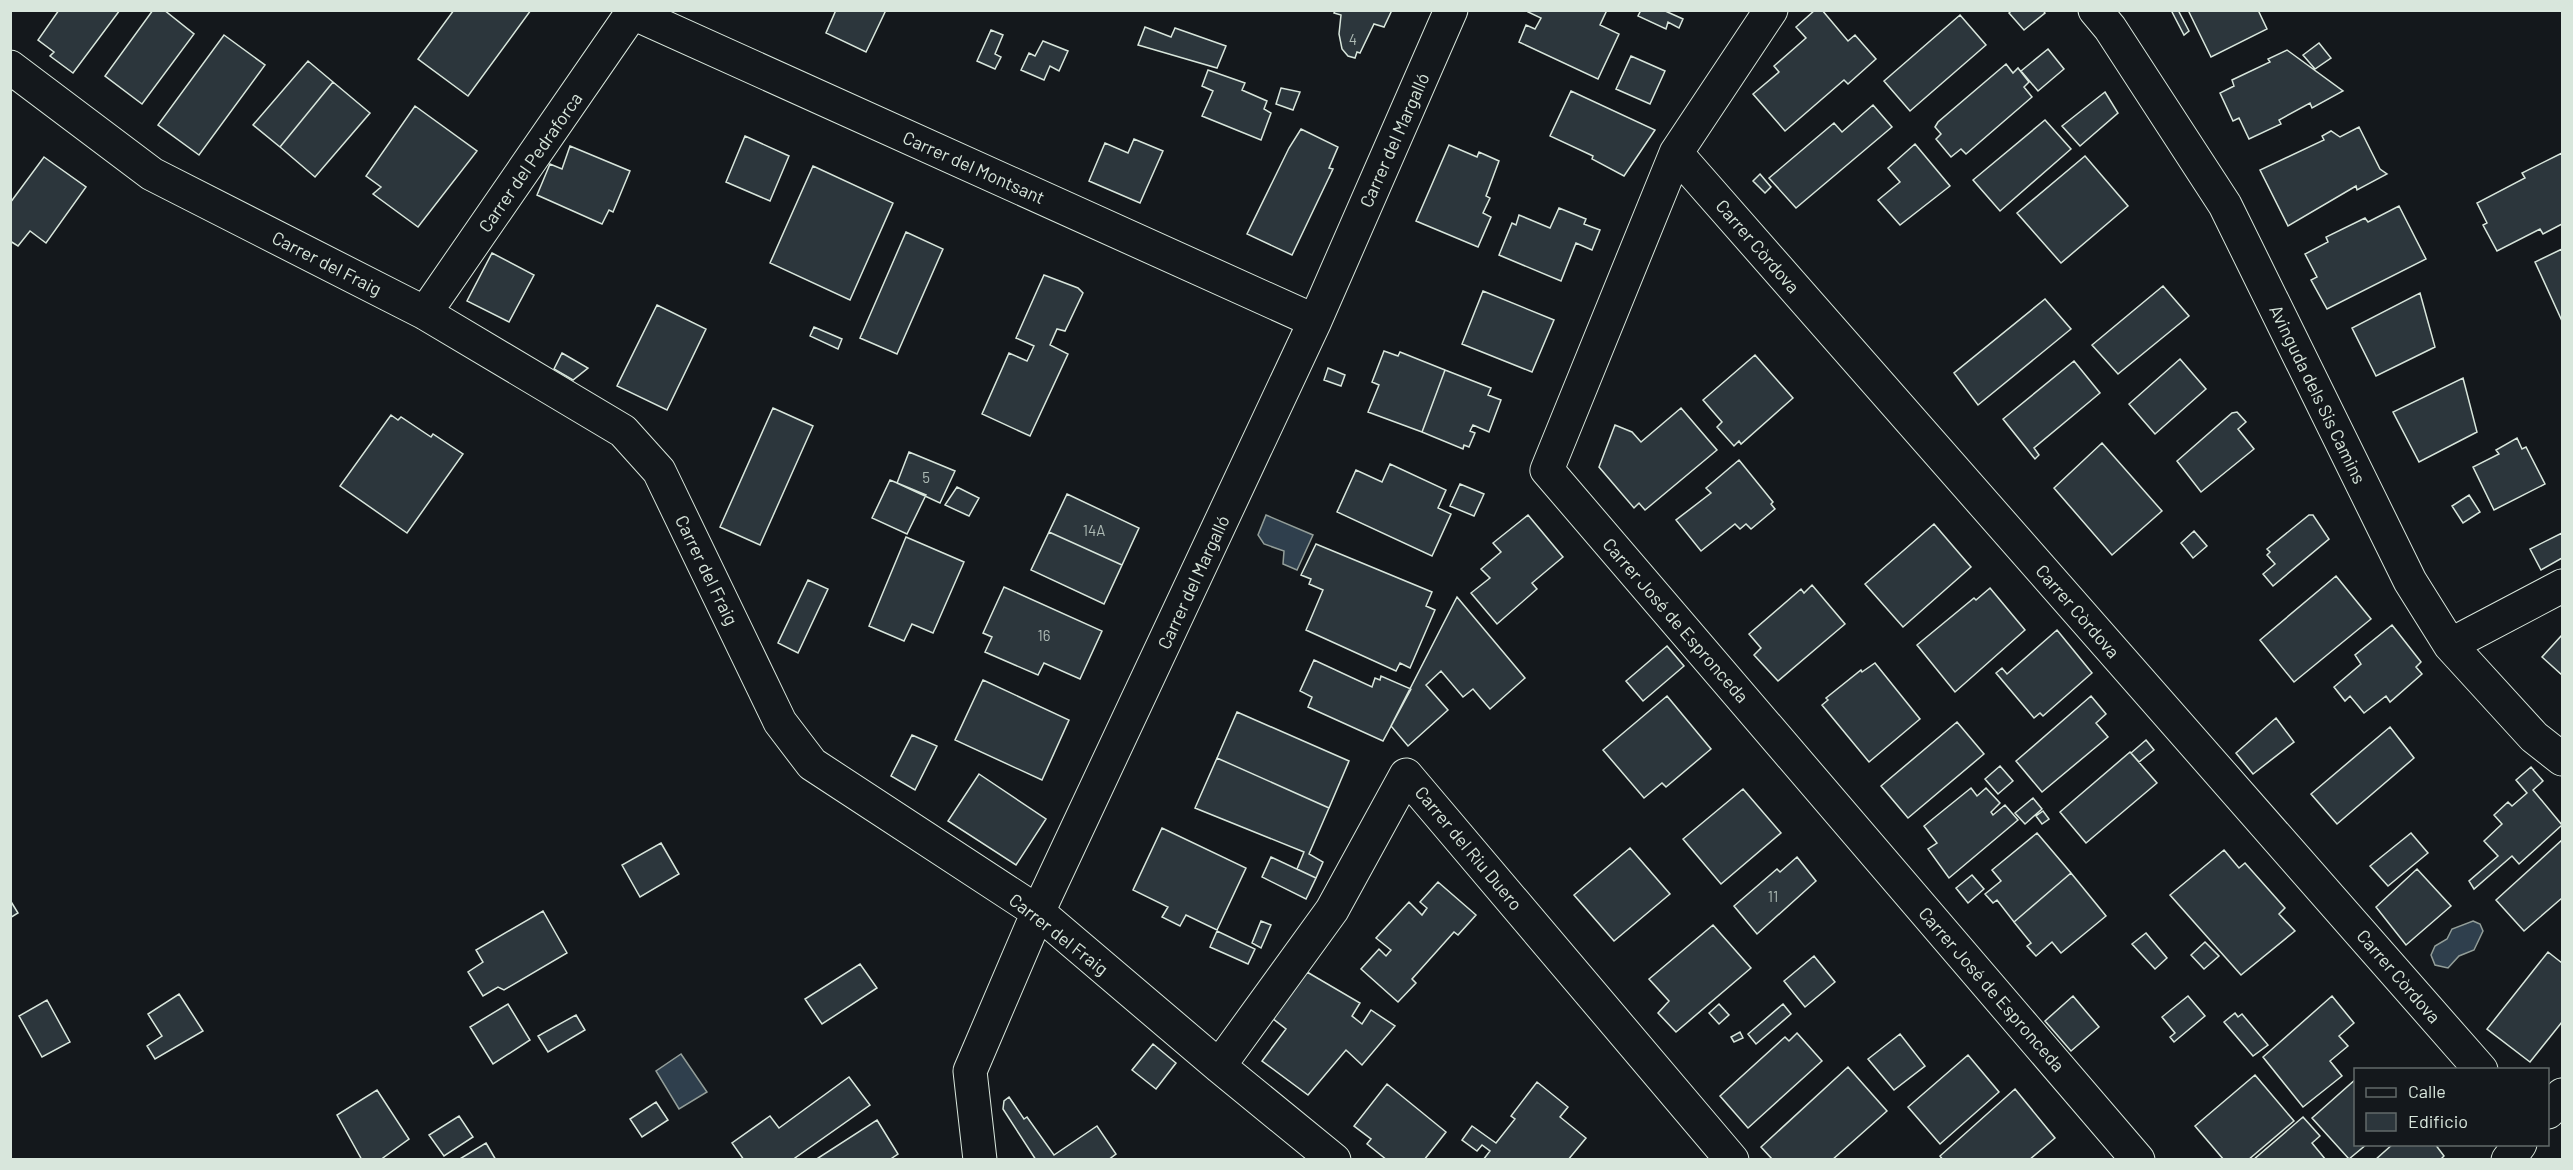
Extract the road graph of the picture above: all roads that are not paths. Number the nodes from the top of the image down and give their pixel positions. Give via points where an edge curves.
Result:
1 (1451, 10) edge
2 (1771, 10) edge
3 (2095, 10) edge
4 (634, 12) edge
5 (10, 67) edge
6 (1676, 153) junction
7 (425, 313) junction
8 (1315, 321) junction
9 (2562, 586) edge
10 (2450, 645) junction
11 (2562, 759) edge
12 (1038, 912) junction
13 (1219, 1066) junction
14 (2479, 1068) edge
15 (2562, 1095) edge
16 (2549, 1110) edge
17 (2518, 1146) edge
18 (980, 1160) edge
19 (1334, 1160) edge
20 (1732, 1160) edge
21 (2138, 1160) edge
22 (2508, 1160) edge

1 - 8 street, Carrer del Margalló
2 - 6 street, Carrer José de Espronceda
3 - 10 street, Avinguda dels Sis Camins via 2225,205 2410,581
4 - 7 street, Carrer del Pedraforca
4 - 8 street, Carrer del Montsant
5 - 7 street, Carrer del Fraig via 152,174
6 - 14 street, Carrer Còrdova
6 - 21 street, Carrer José de Espronceda via 1547,470
7 - 12 street, Carrer del Fraig via 623,431 659,471 780,722 812,764
8 - 12 street, Carrer del Margalló
9 - 10 street
10 - 11 street, Avinguda dels Sis Camins via 2534,737
12 - 13 street, Carrer del Fraig
12 - 18 street, Carrer del Margalló via 970,1071
13 - 19 street, Carrer del Fraig
13 - 20 street, Carrer del Riu Duero via 1332,910 1406,775
15 - 16 street
17 - 22 street

